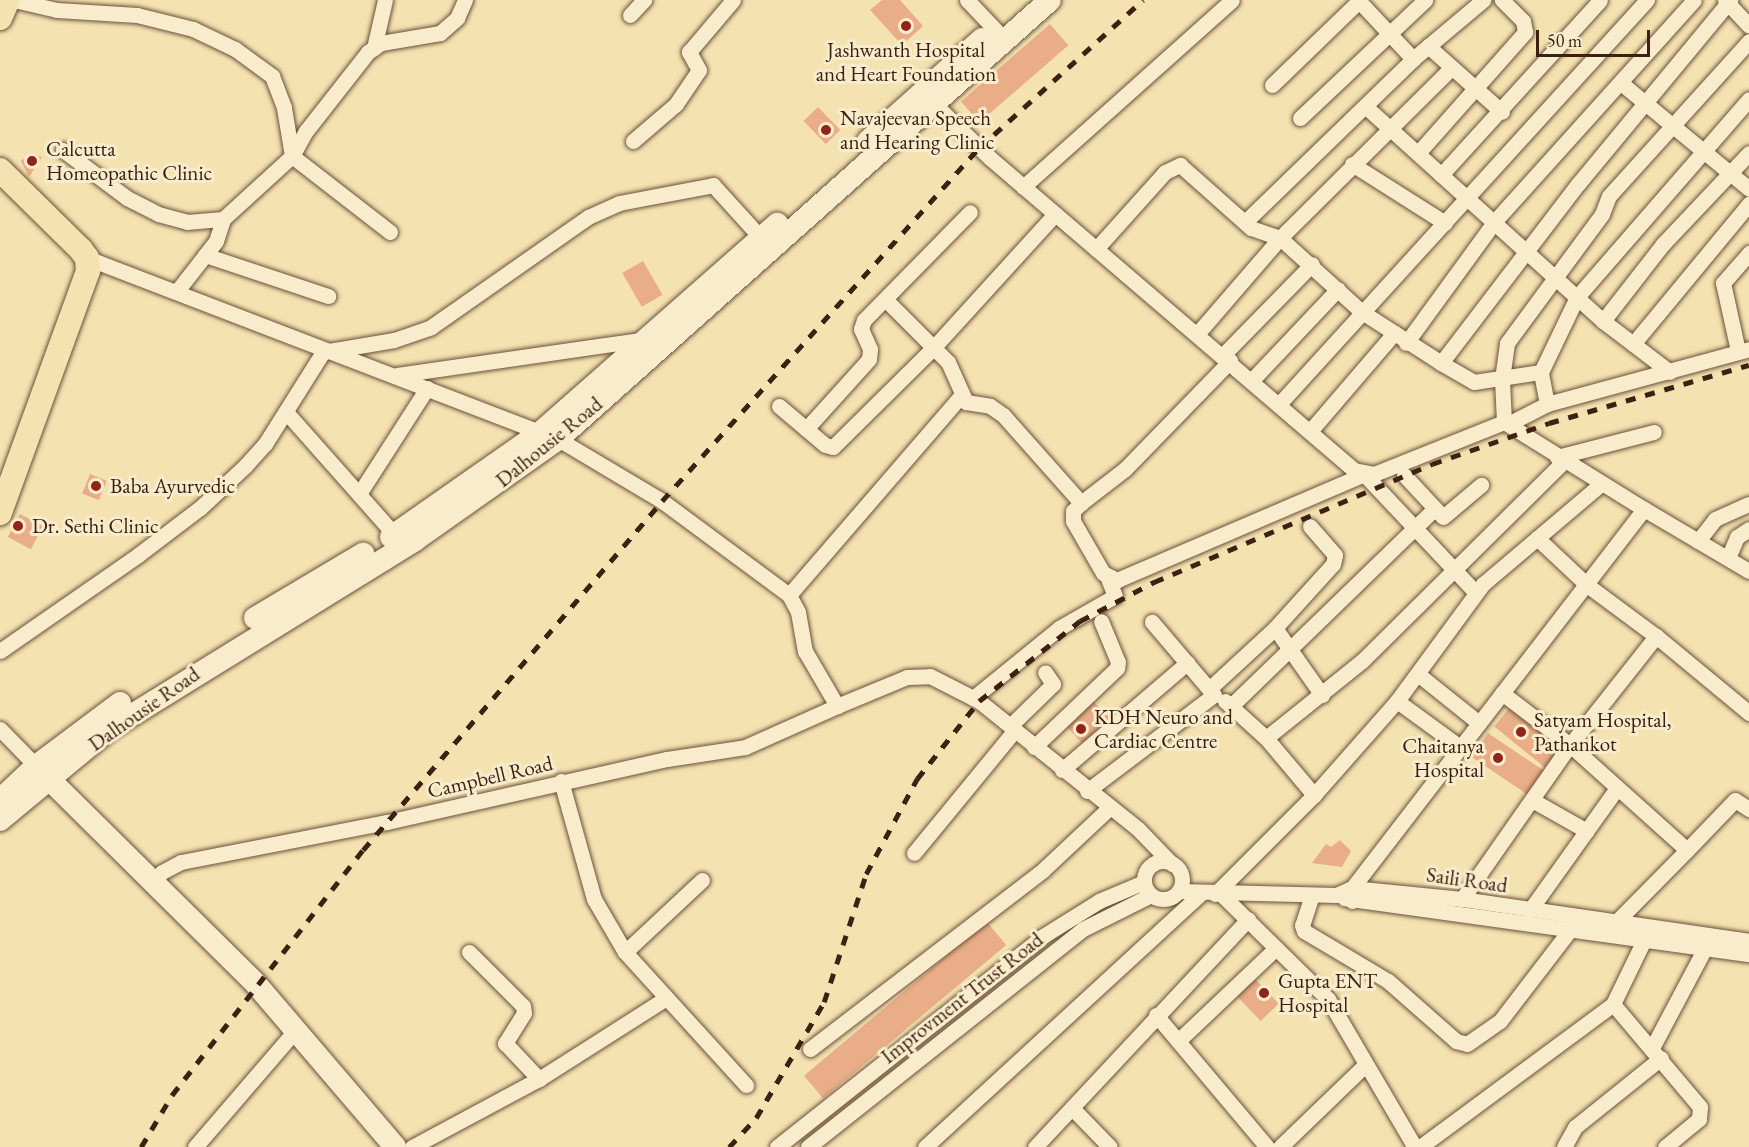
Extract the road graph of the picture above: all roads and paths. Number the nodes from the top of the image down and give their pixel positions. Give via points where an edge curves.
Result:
1 (8, 0) edge
2 (14, 0) edge
3 (385, 0) edge
4 (465, 0) edge
5 (644, 0) edge
6 (732, 0) edge
7 (967, 0) edge
8 (1026, 0) edge
9 (1050, 0) edge
10 (1232, 0) edge
11 (1425, 0) edge
12 (1483, 0) edge
13 (1502, 0) edge
14 (1600, 0) edge
15 (1647, 0) edge
16 (1694, 0) edge
17 (1358, 1) edge
18 (1727, 1) edge
19 (630, 15) dead end
20 (0, 18) edge
21 (1749, 26) edge
22 (1389, 33) junction
23 (999, 34) junction
24 (1749, 41) edge
25 (1428, 46) junction
26 (374, 48) junction
27 (1413, 59) junction
28 (1450, 69) junction
29 (1621, 82) junction
30 (1272, 85) dead end
31 (1473, 90) junction
32 (927, 97) junction
33 (1749, 99) edge
34 (1647, 103) junction
35 (1365, 106) junction
36 (1502, 112) junction
37 (1300, 118) dead end
38 (1673, 126) junction
39 (1390, 127) junction
40 (633, 141) dead end
41 (63, 150) dead end
42 (1704, 152) junction
43 (1418, 153) junction
44 (1749, 153) edge
45 (292, 156) junction
46 (1352, 164) junction
47 (0, 170) edge
48 (1730, 173) junction
49 (1441, 175) junction
50 (1023, 187) junction
51 (1749, 189) edge
52 (1468, 199) junction
53 (1749, 204) edge
54 (970, 212) dead end
55 (1055, 214) junction
56 (223, 219) junction
57 (1495, 221) junction
58 (1245, 222) junction
59 (1445, 223) junction
60 (390, 232) dead end
61 (761, 238) junction
62 (1280, 238) junction
63 (1096, 249) junction
64 (1528, 251) junction
65 (1749, 253) edge
66 (206, 255) junction
67 (87, 258) junction
68 (1312, 264) junction
69 (1556, 277) junction
70 (1338, 290) junction
71 (177, 291) junction
72 (328, 296) dead end
73 (1577, 297) junction
74 (885, 299) junction
75 (1362, 312) junction
76 (1603, 321) junction
77 (679, 333) junction
78 (1197, 334) junction
79 (1400, 338) junction
80 (648, 339) junction
81 (1633, 344) junction
82 (933, 347) junction
83 (1743, 350) edge
84 (323, 352) junction
85 (1226, 358) junction
86 (1442, 363) junction
87 (1540, 372) junction
88 (1670, 372) junction
89 (394, 375) junction
90 (1502, 379) junction
91 (1252, 380) junction
92 (427, 388) junction
93 (961, 396) junction
94 (1280, 403) junction
95 (1547, 404) junction
96 (779, 406) dead end
97 (286, 412) junction
98 (1506, 423) junction
99 (806, 429) junction
100 (1311, 430) junction
101 (1654, 432) dead end
102 (549, 436) junction
103 (1561, 459) junction
104 (1364, 474) junction
105 (1404, 475) dead end
106 (1601, 484) junction
107 (1481, 485) dead end
108 (359, 494) junction
109 (1081, 503) junction
110 (1749, 504) edge
111 (1644, 509) junction
112 (0, 510) edge
113 (1433, 510) junction
114 (1310, 526) dead end
115 (1414, 527) junction
116 (1749, 530) edge
117 (394, 535) junction
118 (1537, 538) junction
119 (1698, 541) junction
120 (1728, 558) junction
121 (1452, 568) junction
122 (1749, 571) edge
123 (1108, 579) junction
124 (1587, 585) junction
125 (1476, 593) junction
126 (789, 595) junction
127 (1101, 621) dead end
128 (1152, 622) dead end
129 (253, 628) junction
130 (1275, 628) junction
131 (1656, 636) junction
132 (1289, 650) junction
133 (0, 651) edge
134 (1187, 663) junction
135 (1045, 672) dead end
136 (1419, 675) junction
137 (1212, 692) junction
138 (1502, 693) junction
139 (1322, 695) junction
140 (973, 698) junction
141 (1397, 701) junction
142 (1232, 705) junction
143 (837, 706) junction
144 (1749, 713) edge
145 (1479, 723) junction
146 (1012, 728) junction
147 (0, 729) edge
148 (1266, 738) junction
149 (1569, 746) junction
150 (1034, 747) junction
151 (1460, 747) junction
152 (1062, 770) junction
153 (42, 772) junction
154 (561, 782) junction
155 (1617, 788) junction
156 (1088, 791) junction
157 (1314, 795) junction
158 (0, 800) edge
159 (1532, 800) junction
160 (1109, 808) junction
161 (1749, 808) edge
162 (0, 820) edge
163 (1587, 831) junction
164 (1687, 850) junction
165 (914, 853) dead end
166 (1172, 864) junction
167 (702, 880) dead end
168 (153, 882) junction
169 (1148, 888) junction
170 (1179, 891) junction
171 (1212, 894) junction
172 (1312, 895) junction
173 (1352, 895) junction
174 (1462, 899) junction
175 (1530, 910) junction
176 (1248, 919) junction
177 (1615, 923) junction
178 (1569, 931) junction
179 (1648, 933) junction
180 (1749, 941) edge
181 (1276, 948) junction
182 (1705, 948) junction
183 (469, 952) dead end
184 (625, 952) junction
185 (1749, 954) edge
186 (666, 998) junction
187 (1613, 1004) junction
188 (1156, 1015) junction
189 (938, 1021) junction
190 (294, 1032) junction
191 (949, 1034) junction
192 (1178, 1041) junction
193 (810, 1048) dead end
194 (1657, 1053) junction
195 (1365, 1065) junction
196 (539, 1080) junction
197 (746, 1084) dead end
198 (1072, 1108) junction
199 (195, 1147) edge
200 (395, 1147) edge
201 (412, 1147) edge
202 (777, 1147) edge
203 (808, 1147) edge
204 (925, 1147) edge
205 (1035, 1147) edge
206 (1110, 1147) edge
207 (1267, 1147) edge
208 (1280, 1147) edge
209 (1415, 1147) edge
210 (1420, 1147) edge
211 (1564, 1147) edge
212 (1665, 1147) edge

1 - 20 main road
2 - 45 street via 57,10 137,15 193,29 235,49 272,76 284,108
3 - 26 street
4 - 26 street via 457,18 440,33
5 - 19 street
6 - 40 street via 689,52 699,70 682,95
7 - 23 street
8 - 23 street, Dalhousie Road
9 - 23 street, Dalhousie Road
10 - 50 street
11 - 22 street
12 - 25 street
13 - 31 street via 1527,28
14 - 36 street
15 - 52 street
16 - 29 street
17 - 22 street
17 - 30 street
18 - 21 street
18 - 34 street
22 - 27 street
22 - 37 street
23 - 32 street, Dalhousie Road
24 - 38 street
25 - 27 street
25 - 28 street
26 - 45 street via 313,122
27 - 35 street
28 - 31 street
28 - 39 street
29 - 34 street
29 - 57 street
31 - 36 street
31 - 43 street
32 - 50 street
32 - 61 street, Dalhousie Road
32 - 77 street, Dalhousie Road
33 - 42 street
34 - 38 street
34 - 64 street via 1578,184
35 - 39 street
35 - 58 street
36 - 49 street
38 - 42 street
38 - 69 street via 1610,196 1602,214
39 - 43 street
39 - 46 street
41 - 56 street via 127,198 158,214 187,222
42 - 48 street
42 - 73 street
43 - 49 street
44 - 48 street
45 - 56 street
45 - 60 street
46 - 59 street
46 - 62 street
47 - 67 main road
48 - 51 street
48 - 76 street via 1663,244
49 - 52 street
50 - 55 street
52 - 57 street
52 - 59 street
53 - 81 street
54 - 74 street
55 - 63 street
55 - 82 street
56 - 66 street via 216,241
57 - 64 street
57 - 79 street
58 - 62 street
58 - 63 street via 1176,164
59 - 75 street
61 - 80 street, Dalhousie Road
61 - 84 street via 713,185 619,203 588,217 431,327 394,340
62 - 68 street
62 - 78 street
63 - 78 street
64 - 69 street
64 - 86 street
65 - 83 street via 1723,284
66 - 71 street
66 - 72 street
67 - 71 street
67 - 112 main road via 84,285
68 - 70 street
68 - 85 street
69 - 73 street
69 - 90 street via 1507,343
70 - 75 street
70 - 91 street
71 - 84 street
73 - 76 street
73 - 87 street
74 - 82 street
74 - 99 street via 861,325 870,349 866,363
75 - 79 street
75 - 94 street
76 - 81 street
77 - 80 street
77 - 102 street, Dalhousie Road
78 - 85 street
79 - 86 street
79 - 100 street
80 - 89 street
80 - 102 street, Dalhousie Road
81 - 88 street
82 - 93 street via 952,368
82 - 99 street via 833,447
83 - 88 street
84 - 89 street
84 - 97 street
85 - 91 street
85 - 109 street via 1125,469
86 - 90 street via 1474,382
87 - 90 street
87 - 95 street
88 - 95 street
89 - 92 street
90 - 98 street
91 - 94 street
92 - 102 street
92 - 108 street
93 - 109 street via 970,405 990,406 1003,415
93 - 126 street
94 - 100 street
95 - 98 street
96 - 99 street
97 - 108 street
97 - 133 street via 245,466 200,508
98 - 103 street
98 - 104 street
100 - 104 street
101 - 103 street
102 - 117 street, Dalhousie Road
102 - 126 street via 662,501
102 - 129 street, Dalhousie Road via 415,540
103 - 106 street
103 - 121 street
104 - 115 street
104 - 123 street via 1117,580
105 - 113 street
106 - 111 street
106 - 118 street
107 - 113 street via 1443,518
108 - 117 street
109 - 123 street via 1073,511 1073,521
110 - 119 street via 1715,519
111 - 119 street
111 - 124 street
113 - 115 street
114 - 130 street via 1335,560
115 - 121 street
115 - 132 street
116 - 120 street via 1737,537
117 - 129 street, Dalhousie Road
118 - 124 street
118 - 125 street
119 - 120 street
120 - 122 street
121 - 125 street
121 - 139 street via 1363,660
123 - 140 street via 1115,596 1059,628
124 - 131 street
124 - 138 street
125 - 136 street
126 - 143 street via 798,612 805,651
127 - 150 street via 1117,668
128 - 134 street
129 - 153 street, Dalhousie Road
130 - 132 street
130 - 137 street
131 - 144 street
131 - 149 street
132 - 139 street
132 - 142 street
134 - 137 street
134 - 152 street
135 - 146 street via 1053,684
136 - 141 street
136 - 145 street
137 - 142 street
137 - 156 street
138 - 145 street
138 - 149 street
139 - 148 street
140 - 143 street, Campbell Road via 920,674
140 - 146 street, Campbell Road
141 - 151 street
141 - 157 street
142 - 148 street
143 - 154 street, Campbell Road via 745,747
145 - 151 street
146 - 150 street, Campbell Road
146 - 165 street
147 - 153 street
148 - 157 street
149 - 155 street
149 - 159 street
150 - 152 street, Campbell Road
151 - 173 street
152 - 156 street, Campbell Road
153 - 158 street, Dalhousie Road
153 - 162 street, Dalhousie Road
153 - 168 street
154 - 168 street, Campbell Road via 387,822 181,862
154 - 184 street via 594,899
155 - 163 street
155 - 164 street
156 - 160 street, Campbell Road
157 - 171 street
159 - 163 street
159 - 174 street
160 - 166 street, Campbell Road via 1138,829
160 - 193 street via 1043,870
161 - 164 street via 1735,800
163 - 175 street
164 - 177 street
166 - 169 street via 1156,863 1145,874
166 - 170 street via 1182,876
167 - 184 street
168 - 190 street via 256,984
169 - 170 street via 1158,899 1173,897
169 - 189 street via 1099,901 1051,931
169 - 191 street, Improvment Trust Road via 1083,929
170 - 171 street, Saili Road
171 - 172 street, Saili Road
171 - 176 street
171 - 204 street
172 - 173 street, Saili Road
172 - 178 street via 1302,924 1304,931 1388,981 1456,1041 1467,1044 1500,1021
173 - 174 street, Saili Road
173 - 178 street
174 - 175 street, Saili Road
175 - 177 street, Saili Road
176 - 181 street
176 - 188 street
177 - 179 street, Saili Road
178 - 179 street
179 - 180 street, Saili Road
179 - 182 street
179 - 187 street
181 - 192 street
181 - 195 street via 1328,999
182 - 185 street
182 - 194 street
183 - 196 street via 523,1006 524,1013 506,1043
184 - 186 street
186 - 196 street
186 - 197 street
187 - 194 street
187 - 210 street
188 - 192 street
188 - 198 street
189 - 191 street
189 - 202 street
190 - 199 street
190 - 200 street
191 - 203 street, Improvment Trust Road
192 - 207 street
194 - 211 street via 1575,1127
194 - 212 street via 1702,1111 1699,1119
195 - 208 street
195 - 209 street
196 - 201 street
198 - 205 street
198 - 206 street

